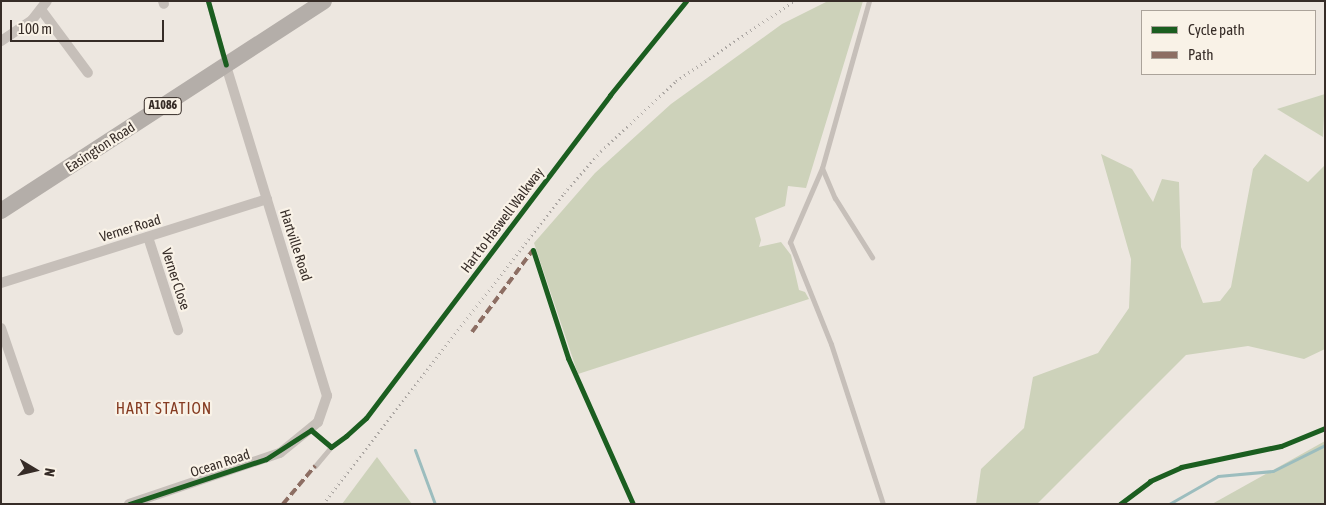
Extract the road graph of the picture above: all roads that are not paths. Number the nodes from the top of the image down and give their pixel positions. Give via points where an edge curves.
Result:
1 (47, 1) edge
2 (208, 1) edge
3 (324, 1) edge
4 (869, 1) edge
5 (42, 12) junction
6 (1, 41) edge
7 (226, 65) junction
8 (88, 73) dead end
9 (822, 168) junction
10 (267, 199) junction
11 (1, 211) edge
12 (148, 237) junction
13 (872, 257) dead end
14 (1, 282) edge
15 (1, 328) edge
16 (178, 330) dead end
17 (29, 410) dead end
18 (311, 430) junction
19 (315, 466) dead end
20 (129, 504) edge
21 (883, 504) edge

1 - 5 street
2 - 7 lane
3 - 7 main road, Easington Road / A1086
4 - 9 lane
5 - 6 street
5 - 8 street
7 - 10 street, Hartville Road
7 - 11 main road, Easington Road / A1086
9 - 13 lane via 835,198
9 - 21 lane via 790,242 831,344
10 - 12 street, Verner Road
10 - 18 street, Hartville Road via 326,383 324,410
12 - 14 street, Verner Road
12 - 16 street, Verner Close
15 - 17 street
18 - 19 lane via 331,447
18 - 20 street, Ocean Road via 266,460

